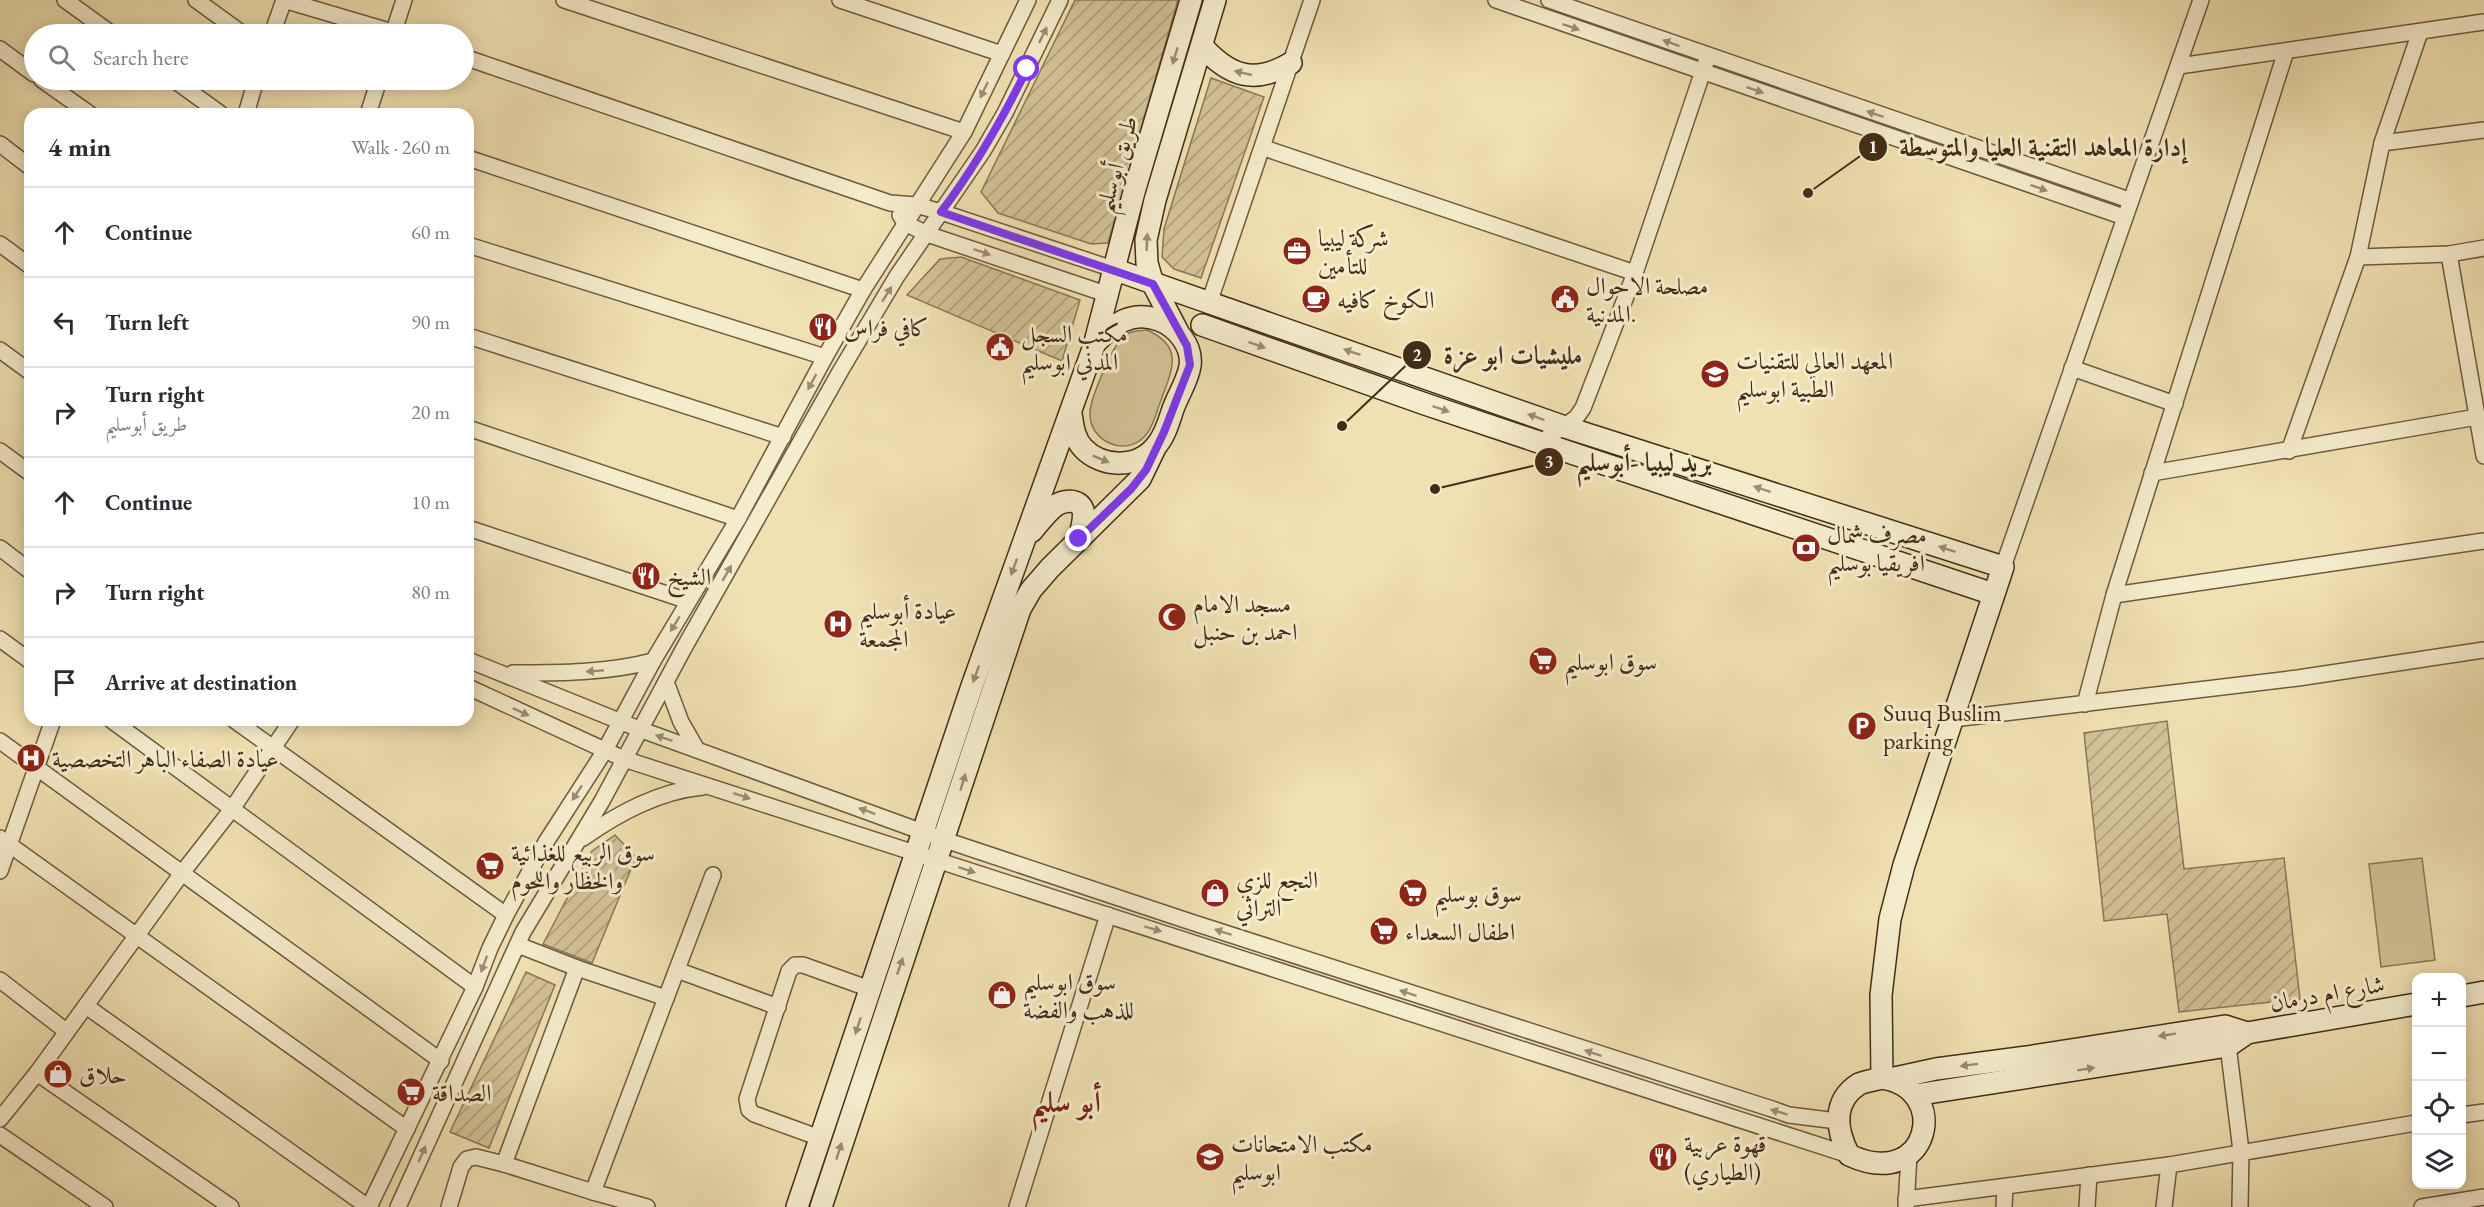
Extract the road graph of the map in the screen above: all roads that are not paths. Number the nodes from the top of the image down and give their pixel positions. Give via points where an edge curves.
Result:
1 (65, 0) edge
2 (196, 0) edge
3 (284, 0) edge
4 (404, 0) edge
5 (564, 0) edge
6 (840, 0) edge
7 (1028, 0) edge
8 (1060, 0) edge
9 (1191, 0) edge
10 (1215, 0) edge
11 (1312, 0) edge
12 (1496, 0) edge
13 (1549, 0) edge
14 (2201, 0) edge
15 (2484, 22) edge
16 (98, 24) edge
17 (229, 24) edge
18 (276, 24) edge
19 (362, 24) edge
20 (398, 24) edge
21 (2420, 32) junction
22 (1202, 46) junction
23 (0, 49) edge
24 (2286, 51) junction
25 (1002, 54) junction
26 (1709, 57) junction
27 (474, 60) edge
28 (1291, 63) junction
29 (2179, 66) junction
30 (24, 67) edge
31 (1702, 72) junction
32 (56, 90) edge
33 (188, 90) edge
34 (253, 90) edge
35 (376, 90) edge
36 (1807, 90) junction
37 (1801, 106) junction
38 (82, 108) edge
39 (213, 108) edge
40 (248, 108) edge
41 (370, 108) edge
42 (2484, 130) edge
43 (964, 132) junction
44 (2382, 143) junction
45 (0, 144) edge
46 (1264, 147) junction
47 (474, 160) edge
48 (2012, 160) junction
49 (24, 162) edge
50 (2006, 176) junction
51 (2129, 200) junction
52 (890, 203) junction
53 (916, 205) junction
54 (941, 212) junction
55 (2124, 217) junction
56 (905, 223) junction
57 (927, 234) junction
58 (0, 244) edge
59 (474, 246) edge
60 (2484, 248) edge
61 (2449, 254) junction
62 (2358, 257) junction
63 (24, 262) edge
64 (1113, 269) junction
65 (1635, 273) junction
66 (1153, 284) junction
67 (863, 290) junction
68 (1106, 294) junction
69 (1209, 303) junction
70 (1202, 325) junction
71 (1180, 335) junction
72 (474, 338) edge
73 (1095, 343) junction
74 (0, 350) edge
75 (825, 357) junction
76 (1190, 365) junction
77 (24, 368) edge
78 (2072, 368) junction
79 (2175, 404) junction
80 (1071, 414) junction
81 (2477, 417) junction
82 (1565, 427) junction
83 (474, 430) edge
84 (783, 437) junction
85 (1541, 442) junction
86 (1156, 446) junction
87 (0, 451) edge
88 (2289, 451) junction
89 (2484, 456) edge
90 (24, 469) edge
91 (2152, 473) junction
92 (1787, 497) junction
93 (738, 519) junction
94 (1778, 521) junction
95 (474, 530) edge
96 (1025, 538) junction
97 (1079, 539) junction
98 (2484, 541) edge
99 (0, 548) edge
100 (24, 566) edge
101 (2003, 567) junction
102 (1994, 594) junction
103 (2114, 595) junction
104 (688, 601) junction
105 (0, 639) edge
106 (2484, 650) edge
107 (24, 657) edge
108 (653, 661) junction
109 (474, 662) edge
110 (506, 673) junction
111 (666, 682) junction
112 (474, 690) edge
113 (2085, 704) junction
114 (1953, 719) junction
115 (621, 721) junction
116 (51, 726) edge
117 (119, 726) edge
118 (242, 726) edge
119 (288, 726) edge
120 (639, 729) junction
121 (0, 741) edge
122 (272, 748) junction
123 (696, 748) junction
124 (604, 752) junction
125 (624, 759) junction
126 (36, 767) junction
127 (710, 786) junction
128 (232, 809) junction
129 (922, 831) junction
130 (945, 840) junction
131 (5, 841) edge
132 (578, 841) junction
133 (915, 853) junction
134 (938, 860) junction
135 (0, 871) edge
136 (182, 873) junction
137 (713, 875) dead end
138 (506, 915) junction
139 (1108, 915) junction
140 (138, 936) junction
141 (518, 945) junction
142 (577, 968) junction
143 (677, 970) junction
144 (0, 980) edge
145 (476, 987) junction
146 (870, 989) junction
147 (2484, 992) edge
148 (2466, 995) edge
149 (666, 998) junction
150 (2412, 1005) edge
151 (86, 1006) junction
152 (777, 1007) junction
153 (66, 1031) junction
154 (2227, 1036) junction
155 (1563, 1044) junction
156 (1558, 1060) junction
157 (441, 1061) junction
158 (37, 1073) junction
159 (1886, 1079) junction
160 (1915, 1095) junction
161 (2484, 1112) edge
162 (2466, 1115) edge
163 (0, 1119) edge
164 (1837, 1121) junction
165 (2412, 1124) edge
166 (407, 1129) junction
167 (0, 1135) edge
168 (820, 1138) junction
169 (2241, 1151) junction
170 (1849, 1155) junction
171 (1909, 1155) junction
172 (504, 1164) junction
173 (2169, 1165) junction
174 (2089, 1175) junction
175 (2005, 1188) junction
176 (593, 1192) junction
177 (2484, 1197) edge
178 (1906, 1203) edge
179 (105, 1207) edge
180 (231, 1207) edge
181 (368, 1207) edge
182 (398, 1207) edge
183 (449, 1207) edge
184 (647, 1207) edge
185 (797, 1207) edge
186 (821, 1207) edge
187 (1017, 1207) edge
188 (2004, 1207) edge
189 (2087, 1207) edge
190 (2164, 1207) edge
191 (2240, 1207) edge
192 (2422, 1207) edge

1 - 16 street
2 - 17 street
3 - 18 street
3 - 19 street
4 - 20 street
5 - 43 street
6 - 25 street
7 - 25 street
54 -> 8 street via 963,184 1005,113
9 -> 64 street, طريق أبوسليم
10 - 22 street, طريق أبوسليم
11 - 28 street
12 -> 31 street
26 -> 13 street
14 - 29 street
15 - 21 street
21 - 24 street
21 - 44 street
28 -> 22 street via 1274,74 1255,76 1218,63
66 -> 22 street, طريق أبوسليم via 1147,263 1149,222
23 - 30 street
24 - 29 street
24 - 79 street
25 -> 43 street
26 - 31 street
26 - 36 street
27 - 52 street
28 - 46 street
29 - 51 street
31 -> 37 street
31 - 65 street
32 - 38 street
33 - 39 street
34 - 40 street
35 - 41 street
36 - 37 street
48 -> 36 street
37 - 50 street
42 - 44 street
43 - 53 street
44 - 62 street
45 - 49 street
46 - 65 street
46 - 69 street
47 - 67 street
48 - 50 street
48 - 51 street
50 -> 55 street
51 - 55 street
52 - 53 street
52 - 56 street
53 - 54 street
53 - 56 street
54 - 57 street
54 - 64 street
55 - 78 street
56 - 57 street
56 - 67 street
57 -> 68 street
111 -> 57 street via 841,370
58 - 63 street
59 - 75 street
60 - 61 street
61 - 62 street
61 - 81 street
62 - 88 street
64 - 66 street
64 - 68 street, طريق أبوسليم
65 - 82 street via 1583,408
66 - 69 street
66 - 71 street, طريق أبوسليم
67 - 75 street
68 - 73 street, طريق أبوسليم
69 - 70 street
82 -> 69 street
70 - 76 street
70 -> 85 street
71 - 73 street via 1167,323 1148,316 1130,317 1113,324
71 - 76 street via 1187,346
72 - 84 street
73 - 80 street
74 - 77 street
75 -> 84 street
76 - 86 street
78 - 79 street
78 - 101 street
79 - 91 street
80 -> 86 street via 1074,432 1082,446 1092,456 1107,462 1127,463
80 - 96 street
81 - 88 street
81 - 89 street
82 - 85 street
92 -> 82 street
83 - 93 street
84 - 93 street
85 - 94 street
86 - 97 street via 1140,479
87 - 90 street
88 - 91 street
91 - 103 street
92 - 94 street
101 -> 92 street
93 - 104 street
94 - 102 street
95 - 104 street
96 - 97 street via 1056,505 1072,501 1083,510
96 -> 129 street
130 -> 97 street via 1020,609 1031,590
98 - 103 street
99 - 100 street
101 - 102 street
102 - 114 street
103 - 113 street
104 -> 108 street
105 - 107 street
106 - 113 street
108 -> 110 street via 625,668 565,673
108 - 115 street
109 - 110 street
110 - 115 street
111 - 120 street
111 - 123 street
112 -> 124 street
113 - 114 street
114 - 159 street via 1890,919 1881,996
115 - 120 street
115 - 124 street
116 - 126 street
117 - 128 street
118 - 122 street
119 - 122 street
123 -> 120 street
120 - 125 street
121 - 126 street
122 - 128 street
122 - 138 street
129 -> 123 street
124 - 125 street
124 -> 138 street via 546,842
125 - 127 street
125 - 132 street
126 - 131 street
126 - 136 street
127 - 132 street via 687,788 634,807
127 -> 133 street
128 - 136 street
128 - 145 street
129 - 130 street
129 - 133 street
130 - 134 street
155 -> 130 street
131 - 135 street
131 - 140 street
132 - 141 street
133 - 134 street
133 - 146 street
134 -> 139 street
186 -> 134 street
136 - 140 street
136 - 157 street
137 - 143 street
138 -> 145 street
139 -> 156 street
139 - 187 street
140 - 151 street
140 - 166 street
141 - 142 street
182 -> 141 street
142 - 149 street
142 - 172 street
143 - 149 street
143 - 152 street
144 - 153 street
145 - 157 street
146 - 152 street via 795,965 789,971
146 -> 168 street
147 - 148 street
149 - 176 street
150 - 154 street, شارع ام درمان
151 - 153 street
151 - 181 street
152 - 168 street via 747,1105 754,1114
153 - 158 street
154 -> 159 street via 2027,1057
160 -> 154 street
154 - 169 street
155 - 156 street
164 -> 155 street via 1789,1115
156 - 170 street
157 - 166 street
158 - 163 street
158 - 180 street
159 - 160 street via 1904,1085
159 - 164 street via 1860,1083 1843,1099
160 - 171 street via 1924,1115 1924,1126 1922,1137
161 - 162 street
164 - 170 street
165 - 169 street
166 - 181 street
167 - 179 street
168 - 185 street
169 - 173 street
169 - 191 street
170 - 171 street via 1878,1165 1895,1163
171 - 178 street
172 - 176 street
172 - 183 street via 476,1157 467,1159
173 - 174 street
173 - 190 street
174 - 175 street
174 - 189 street
175 - 178 street
175 - 188 street
176 - 184 street
177 - 192 street

